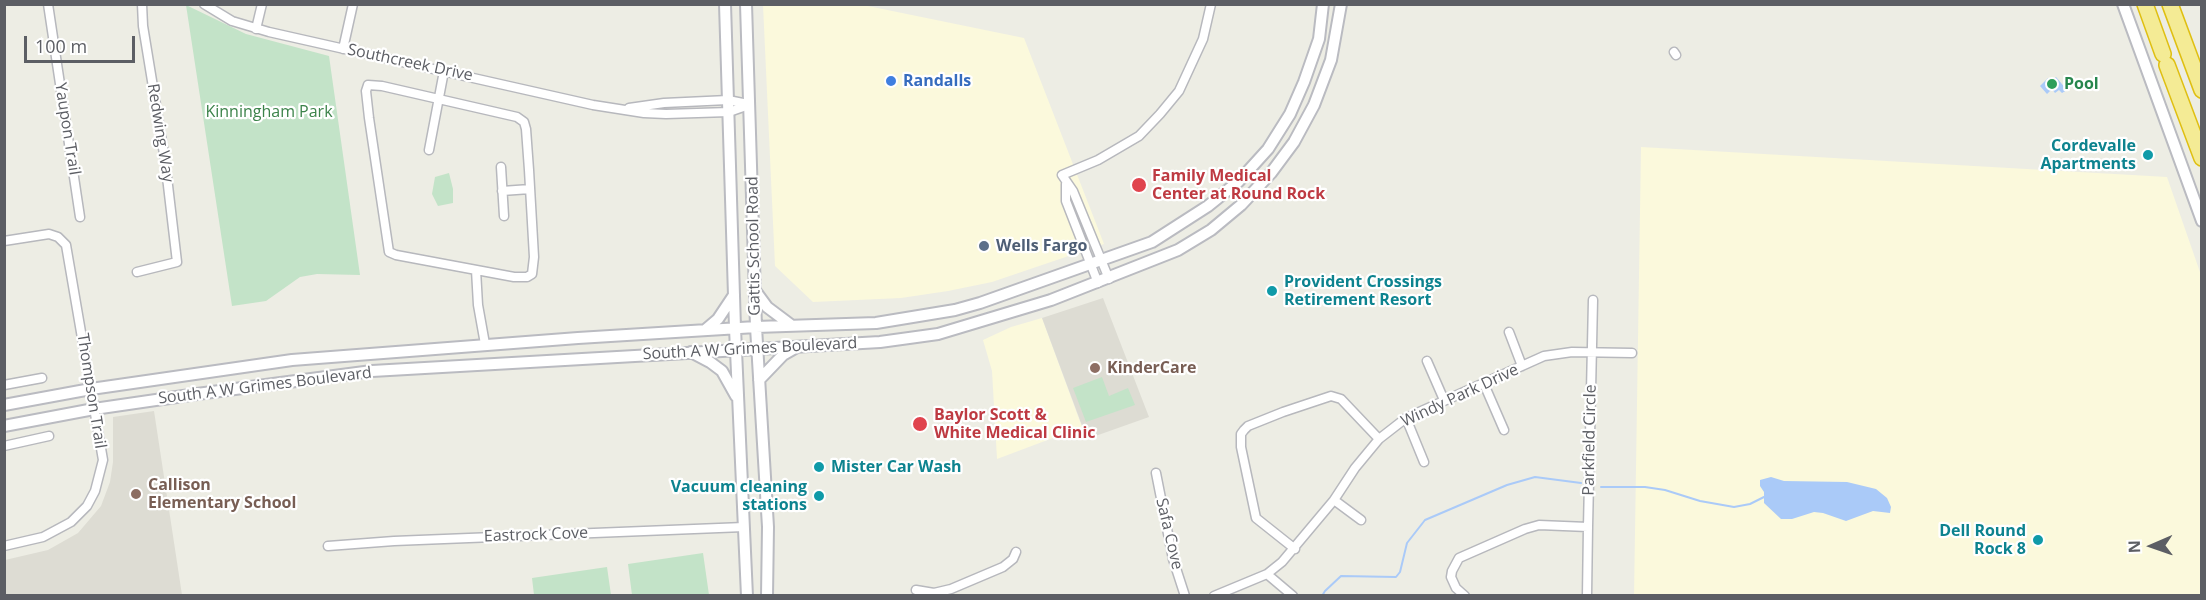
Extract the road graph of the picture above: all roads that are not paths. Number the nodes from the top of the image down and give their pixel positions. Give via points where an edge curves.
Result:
1 (48, 4) edge
2 (142, 4) edge
3 (204, 4) edge
4 (262, 4) edge
5 (353, 4) edge
6 (725, 4) edge
7 (746, 4) edge
8 (1211, 4) edge
9 (1323, 4) edge
10 (1341, 4) edge
11 (2123, 4) edge
12 (2145, 4) edge
13 (2170, 4) edge
14 (256, 29) junction
15 (343, 49) junction
16 (444, 71) junction
17 (2202, 90) edge
18 (438, 100) junction
19 (728, 100) junction
20 (749, 105) junction
21 (620, 109) junction
22 (729, 112) junction
23 (429, 150) dead end
24 (2202, 158) edge
25 (501, 167) dead end
26 (530, 189) junction
27 (502, 191) junction
28 (504, 216) dead end
29 (80, 217) dead end
30 (2202, 221) edge
31 (4, 241) edge
32 (1096, 261) junction
33 (476, 270) junction
34 (137, 272) dead end
35 (1103, 281) junction
36 (756, 292) junction
37 (734, 295) junction
38 (1593, 300) dead end
39 (791, 326) junction
40 (756, 327) junction
41 (735, 328) junction
42 (705, 330) junction
43 (1509, 332) dead end
44 (485, 344) junction
45 (798, 346) junction
46 (758, 348) junction
47 (736, 349) junction
48 (690, 352) junction
49 (1592, 352) junction
50 (1632, 353) dead end
51 (1427, 361) dead end
52 (1522, 366) junction
53 (42, 378) dead end
54 (759, 380) junction
55 (1484, 384) junction
56 (4, 385) edge
57 (91, 389) junction
58 (1444, 400) junction
59 (738, 401) junction
60 (4, 405) edge
61 (94, 409) junction
62 (1406, 418) junction
63 (4, 426) edge
64 (1504, 430) dead end
65 (49, 436) dead end
66 (1379, 439) junction
67 (4, 446) edge
68 (1424, 462) dead end
69 (1155, 473) dead end
70 (1334, 500) junction
71 (1361, 520) dead end
72 (744, 527) junction
73 (1588, 527) junction
74 (4, 546) edge
75 (328, 546) dead end
76 (1295, 549) junction
77 (1016, 552) dead end
78 (1267, 574) junction
79 (916, 590) dead end
80 (952, 592) edge
81 (747, 596) edge
82 (767, 596) edge
83 (1185, 596) edge
84 (1214, 596) edge
85 (1293, 596) edge
86 (1465, 596) edge
87 (1587, 596) edge

1 - 29 street, Yaupon Trail
2 - 34 street, Redwing Way via 177,262
3 - 14 street, Southcreek Drive
4 - 14 street
5 - 15 street
6 - 19 main road, Gattis School Road
7 - 20 main road, Gattis School Road
8 - 32 street via 1203,39 1179,91 1139,136 1062,175 1073,191
9 - 32 main road, South A W Grimes Boulevard via 1319,39 1304,82 1268,149 1239,181 1208,206 1152,242
10 - 35 main road, South A W Grimes Boulevard via 1331,60 1314,105 1271,173 1211,230 1178,250
11 - 30 main road
12 - 24 highway
13 - 17 highway
14 - 15 street, Southcreek Drive
15 - 16 street, Southcreek Drive
16 - 18 street
16 - 21 street, Southcreek Drive
18 - 23 street
18 - 26 street via 517,117 524,122
18 - 33 street via 382,86 368,85 366,90 388,250 396,255
19 - 20 street, Southcreek Drive
19 - 21 street, Southcreek Drive
19 - 22 main road, Gattis School Road
20 - 22 street, Southcreek Drive
20 - 36 main road, Gattis School Road
21 - 22 street, Southcreek Drive via 644,113
22 - 37 main road, Gattis School Road
25 - 27 street
26 - 27 street
26 - 33 street via 532,274 527,278
27 - 28 street
31 - 57 street, Thompson Trail via 49,234 66,245
32 - 35 street
32 - 39 main road, South A W Grimes Boulevard via 955,310 876,323
33 - 44 street
35 - 45 main road, South A W Grimes Boulevard via 938,334 880,342
36 - 39 main road via 766,307
36 - 40 main road, Gattis School Road
37 - 41 main road, Gattis School Road
37 - 42 main road
38 - 49 street, Parkfield Circle
39 - 40 main road, South A W Grimes Boulevard
40 - 41 main road, South A W Grimes Boulevard
40 - 46 main road, Gattis School Road
41 - 42 main road, South A W Grimes Boulevard
41 - 47 main road, Gattis School Road
42 - 44 main road, South A W Grimes Boulevard
43 - 52 street
44 - 57 main road, South A W Grimes Boulevard via 291,360
45 - 46 main road, South A W Grimes Boulevard
45 - 54 main road via 783,355
46 - 47 main road, South A W Grimes Boulevard
46 - 54 main road, Gattis School Road
47 - 48 main road, South A W Grimes Boulevard
47 - 59 main road, Gattis School Road
48 - 59 main road via 722,371
48 - 61 main road, South A W Grimes Boulevard via 372,371
49 - 50 street, Windy Park Drive
49 - 52 street, Windy Park Drive via 1550,354
49 - 73 street, Parkfield Circle
51 - 58 street
52 - 55 street, Windy Park Drive
53 - 56 street
54 - 82 main road, Gattis School Road via 768,527
55 - 58 street, Windy Park Drive
55 - 64 street
57 - 60 main road, South A W Grimes Boulevard
57 - 61 street, Thompson Trail
58 - 62 street, Windy Park Drive
59 - 72 main road, Gattis School Road
61 - 63 main road, South A W Grimes Boulevard
61 - 74 street, Thompson Trail via 103,460 87,506 53,534
62 - 66 street, Windy Park Drive
62 - 68 street
65 - 67 street
66 - 70 street, Windy Park Drive
66 - 76 street via 1341,399 1330,396 1244,430 1241,447 1256,518
69 - 83 street, Safa Cove
70 - 71 street
70 - 76 street, Windy Park Drive
72 - 75 street, Eastrock Cove
72 - 81 main road, Gattis School Road
73 - 86 street via 1539,525 1462,556 1451,577
73 - 87 street, Parkfield Circle
76 - 78 street, Windy Park Drive
77 - 80 street via 1003,567
78 - 84 street, Windy Park Drive
78 - 85 street
79 - 80 street

